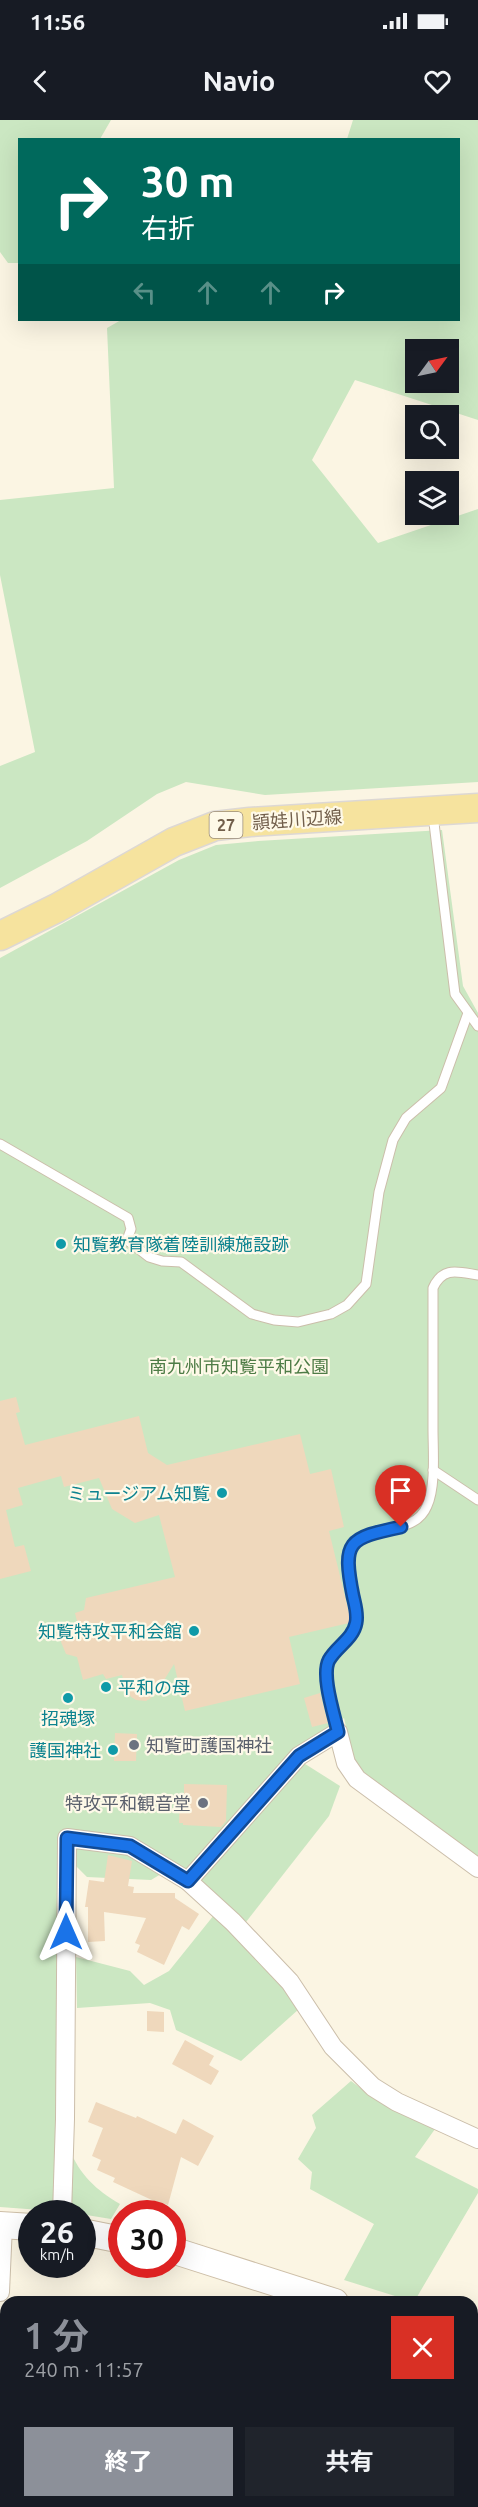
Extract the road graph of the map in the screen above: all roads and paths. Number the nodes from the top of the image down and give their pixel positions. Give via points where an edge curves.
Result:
1 (478, 808) edge
2 (432, 811) junction
3 (0, 936) edge
4 (468, 1013) junction
5 (478, 1026) edge
6 (0, 1144) edge
7 (478, 1275) edge
8 (433, 1470) junction
9 (478, 1500) edge
10 (338, 1732) junction
11 (478, 1868) edge
12 (188, 1881) junction
13 (478, 2139) edge
14 (62, 2200) edge
15 (2, 2225) edge
16 (18, 2226) edge
17 (186, 2255) edge
18 (0, 2292) edge
19 (307, 2296) edge

1 - 2 main road, 頴娃川辺線 / 27
2 - 3 main road, 頴娃川辺線 / 27 via 215,826 174,842
2 - 4 lane via 455,994
4 - 5 lane
4 - 6 lane via 441,1088 406,1118 393,1140 379,1192 366,1284 347,1305 315,1319 298,1322 252,1314 181,1262 149,1257 127,1240 131,1229 128,1218
7 - 8 lane via 446,1272 433,1288
8 - 9 lane
8 - 10 lane via 424,1512 401,1527 365,1535 350,1550 347,1567 357,1616 355,1627 329,1660 326,1670
10 - 11 street via 346,1763 357,1779
10 - 12 street via 299,1756
12 - 13 street via 290,1982 333,2047 372,2087
12 - 14 street via 130,1846 67,1838
15 - 16 street
15 - 18 street
17 - 19 street

